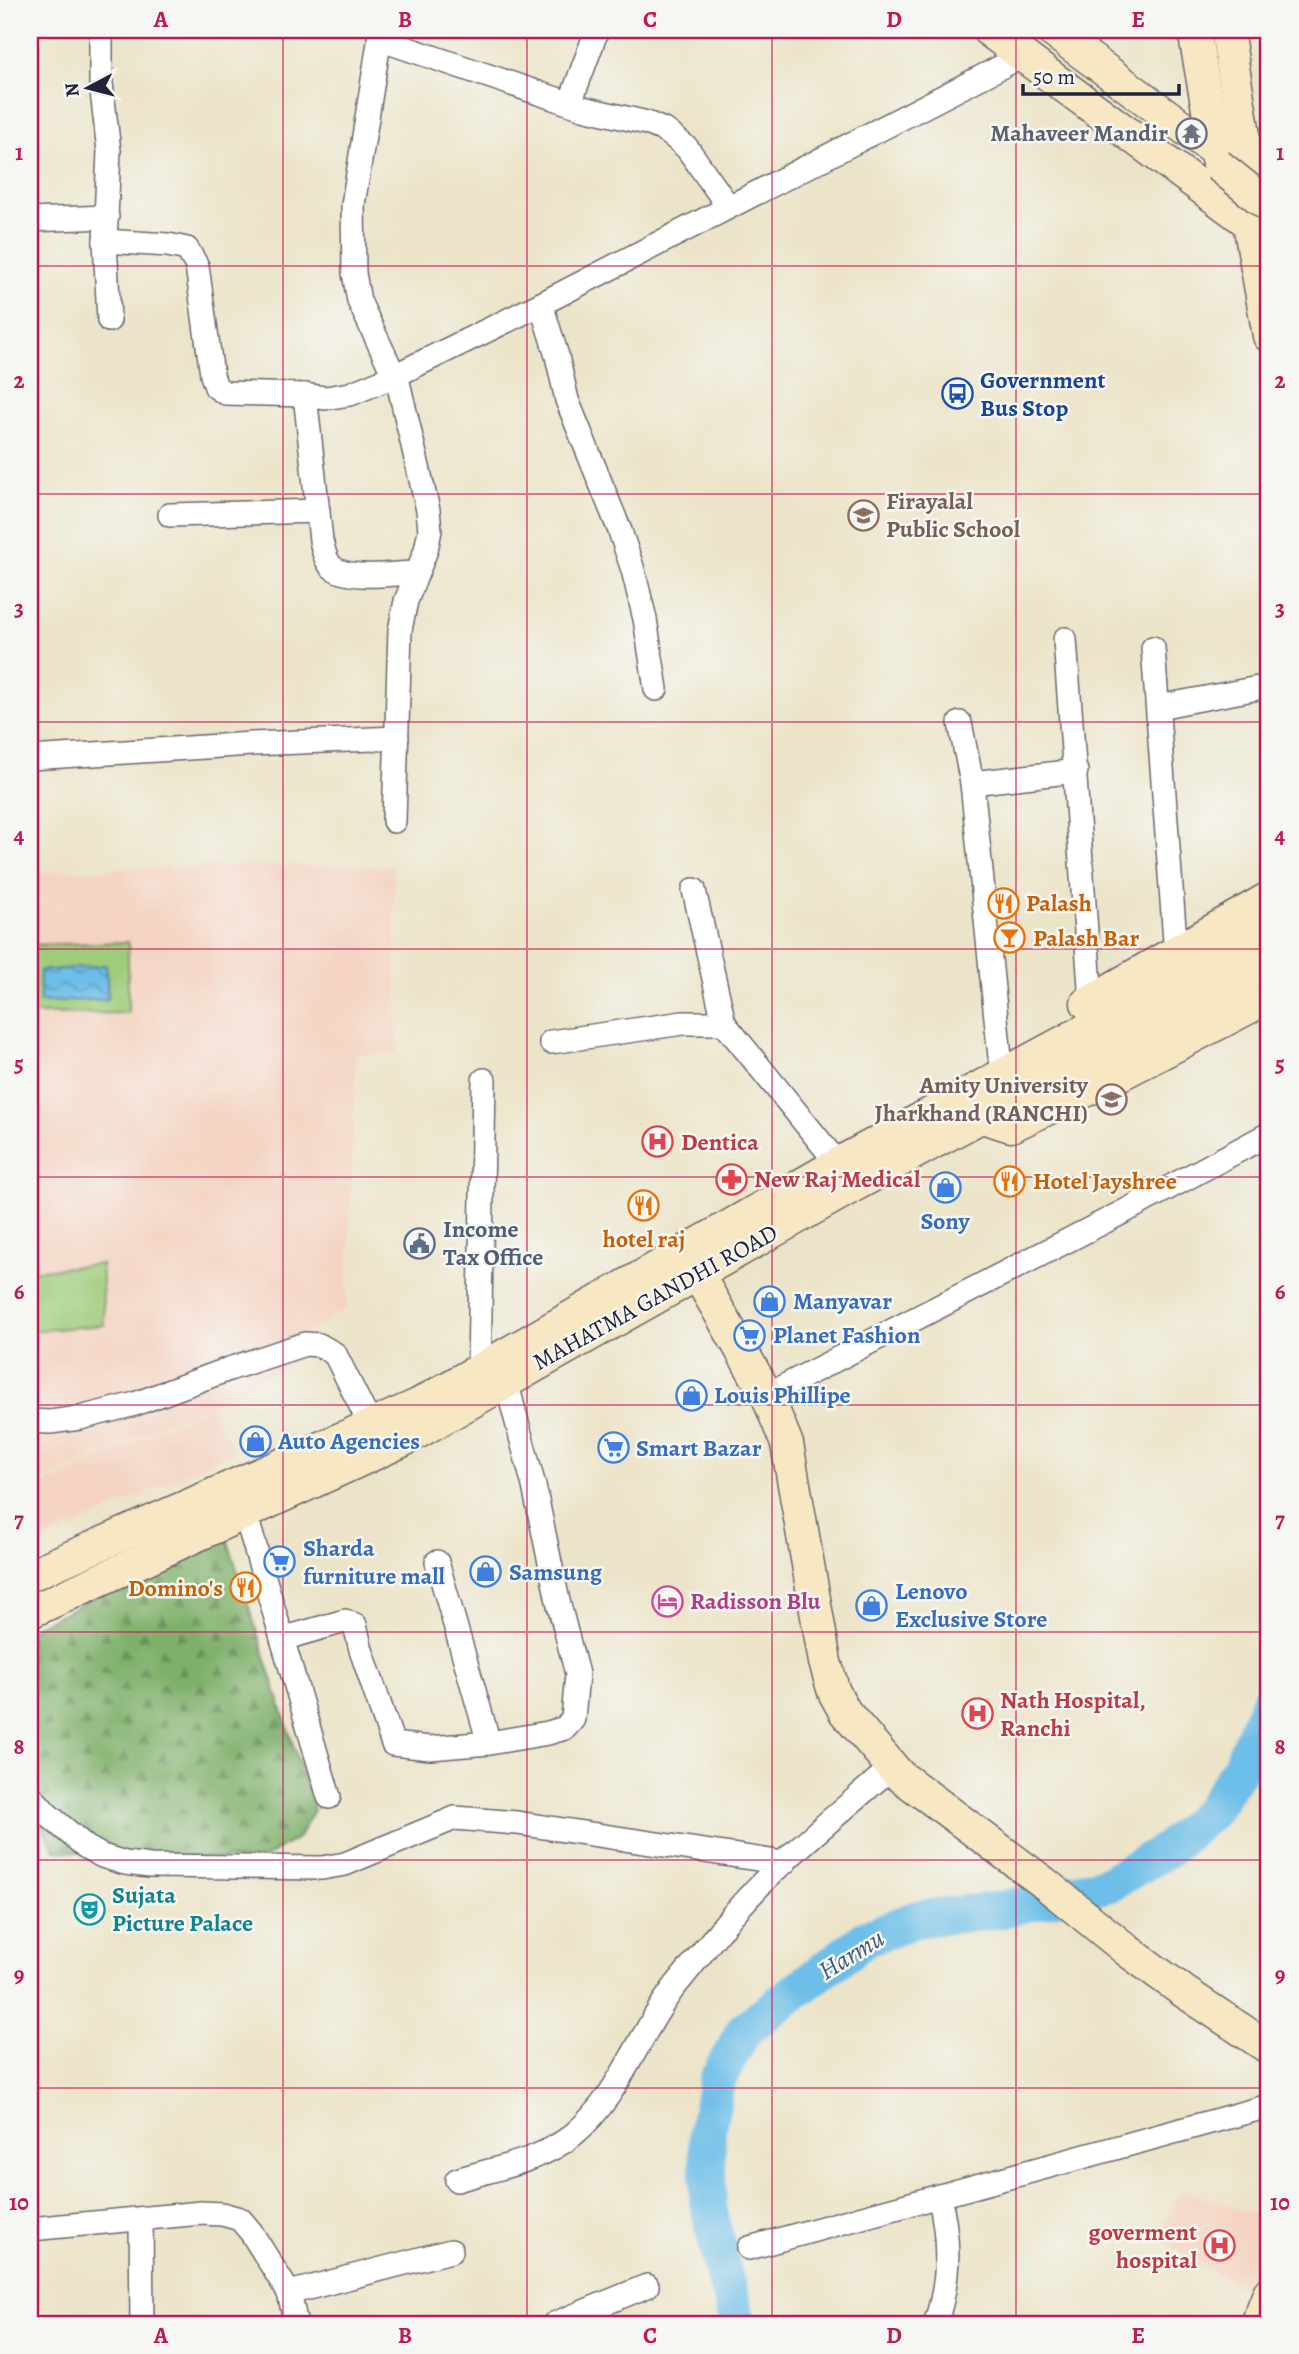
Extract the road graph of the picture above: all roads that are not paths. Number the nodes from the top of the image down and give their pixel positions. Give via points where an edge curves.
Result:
1 (101, 30) edge
2 (597, 30) edge
3 (988, 30) edge
4 (1006, 30) edge
5 (1051, 30) edge
6 (1194, 30) edge
7 (1227, 30) edge
8 (380, 34) edge
9 (1029, 43) edge
10 (570, 103) junction
11 (1224, 172) junction
12 (728, 206) junction
13 (107, 217) junction
14 (1262, 219) edge
15 (30, 220) edge
16 (105, 241) junction
17 (541, 304) junction
18 (108, 320) dead end
19 (1269, 336) edge
20 (394, 376) junction
21 (305, 396) junction
22 (318, 511) junction
23 (170, 515) dead end
24 (416, 573) junction
25 (1065, 639) dead end
26 (1153, 648) dead end
27 (1269, 686) edge
28 (656, 689) dead end
29 (1158, 707) junction
30 (960, 723) dead end
31 (397, 738) junction
32 (30, 758) edge
33 (1076, 771) junction
34 (972, 783) junction
35 (394, 821) dead end
36 (694, 890) dead end
37 (1269, 898) edge
38 (1269, 930) edge
39 (1175, 954) junction
40 (1269, 961) edge
41 (1269, 997) edge
42 (724, 1023) junction
43 (1090, 1029) junction
44 (551, 1042) dead end
45 (1000, 1057) junction
46 (484, 1080) dead end
47 (978, 1103) junction
48 (1269, 1134) edge
49 (841, 1162) junction
50 (690, 1262) junction
51 (492, 1376) junction
52 (767, 1395) junction
53 (30, 1421) edge
54 (371, 1426) junction
55 (245, 1513) junction
56 (437, 1562) dead end
57 (30, 1575) edge
58 (30, 1612) edge
59 (282, 1639) junction
60 (489, 1744) junction
61 (892, 1767) junction
62 (30, 1795) edge
63 (329, 1797) dead end
64 (784, 1863) junction
65 (1269, 2048) edge
66 (1269, 2106) edge
67 (457, 2180) dead end
68 (939, 2196) junction
69 (141, 2219) junction
70 (30, 2229) edge
71 (749, 2248) dead end
72 (451, 2251) dead end
73 (647, 2286) dead end
74 (289, 2293) junction
75 (1269, 2293) edge
76 (142, 2324) edge
77 (296, 2324) edge
78 (554, 2324) edge
79 (935, 2324) edge
80 (1257, 2324) edge

1 - 13 street via 109,151
2 - 10 street
3 - 9 main road
4 - 11 main road via 1138,127
5 - 11 main road
6 - 11 main road
7 - 11 main road via 1243,128
8 - 10 street
8 - 20 street via 353,205 353,262 359,301
9 - 11 main road via 1146,109
9 - 12 street
9 - 14 main road
10 - 12 street via 647,123 678,139
11 - 14 main road, bridge
12 - 17 street
13 - 15 street
13 - 16 street
14 - 19 main road
16 - 18 street
16 - 21 street via 187,249 197,266 216,387 226,393
17 - 20 street
17 - 28 street via 567,400 633,570
20 - 21 street via 349,394
20 - 24 street via 428,510 430,530
21 - 22 street
22 - 23 street
22 - 24 street via 321,540 332,567 357,575
24 - 31 street via 400,630
25 - 33 street
26 - 29 street
27 - 29 street
29 - 39 street
30 - 34 street
31 - 32 street
31 - 35 street
33 - 34 street
33 - 43 street
34 - 45 street
36 - 42 street
37 - 39 main road
38 - 43 main road, MAHATMA GANDHI ROAD
39 - 43 main road
40 - 43 main road, MAHATMA GANDHI ROAD
41 - 47 main road via 1091,1090 1011,1126
42 - 44 street via 673,1024
42 - 49 street
43 - 45 main road via 1014,1045
43 - 47 main road, MAHATMA GANDHI ROAD
45 - 47 main road via 983,1070
46 - 51 street
47 - 49 main road, MAHATMA GANDHI ROAD
47 - 50 main road, MAHATMA GANDHI ROAD
48 - 52 street
49 - 50 main road, MAHATMA GANDHI ROAD
50 - 51 main road, MAHATMA GANDHI ROAD
50 - 52 main road
51 - 54 main road, MAHATMA GANDHI ROAD
51 - 55 main road, MAHATMA GANDHI ROAD via 404,1440
51 - 60 street via 534,1486 577,1674 573,1719 565,1728
52 - 61 main road via 787,1444 834,1692 845,1712
53 - 54 street via 80,1418 135,1404 304,1344 319,1345 335,1354
54 - 57 main road, MAHATMA GANDHI ROAD
55 - 58 main road, MAHATMA GANDHI ROAD
55 - 59 street
56 - 60 street
59 - 60 street via 345,1621 355,1625 393,1744 430,1748
59 - 63 street
61 - 64 street
61 - 65 main road via 1100,1930
62 - 64 street via 86,1847 102,1856 150,1866 321,1868 345,1864 455,1818
64 - 67 street via 736,1910 675,1987 607,2098 577,2132 535,2156
66 - 68 street
68 - 71 street
68 - 79 street via 948,2242
69 - 70 street
69 - 74 street via 201,2213 240,2219
69 - 76 street
72 - 74 street
73 - 78 street
74 - 77 street
75 - 80 main road

